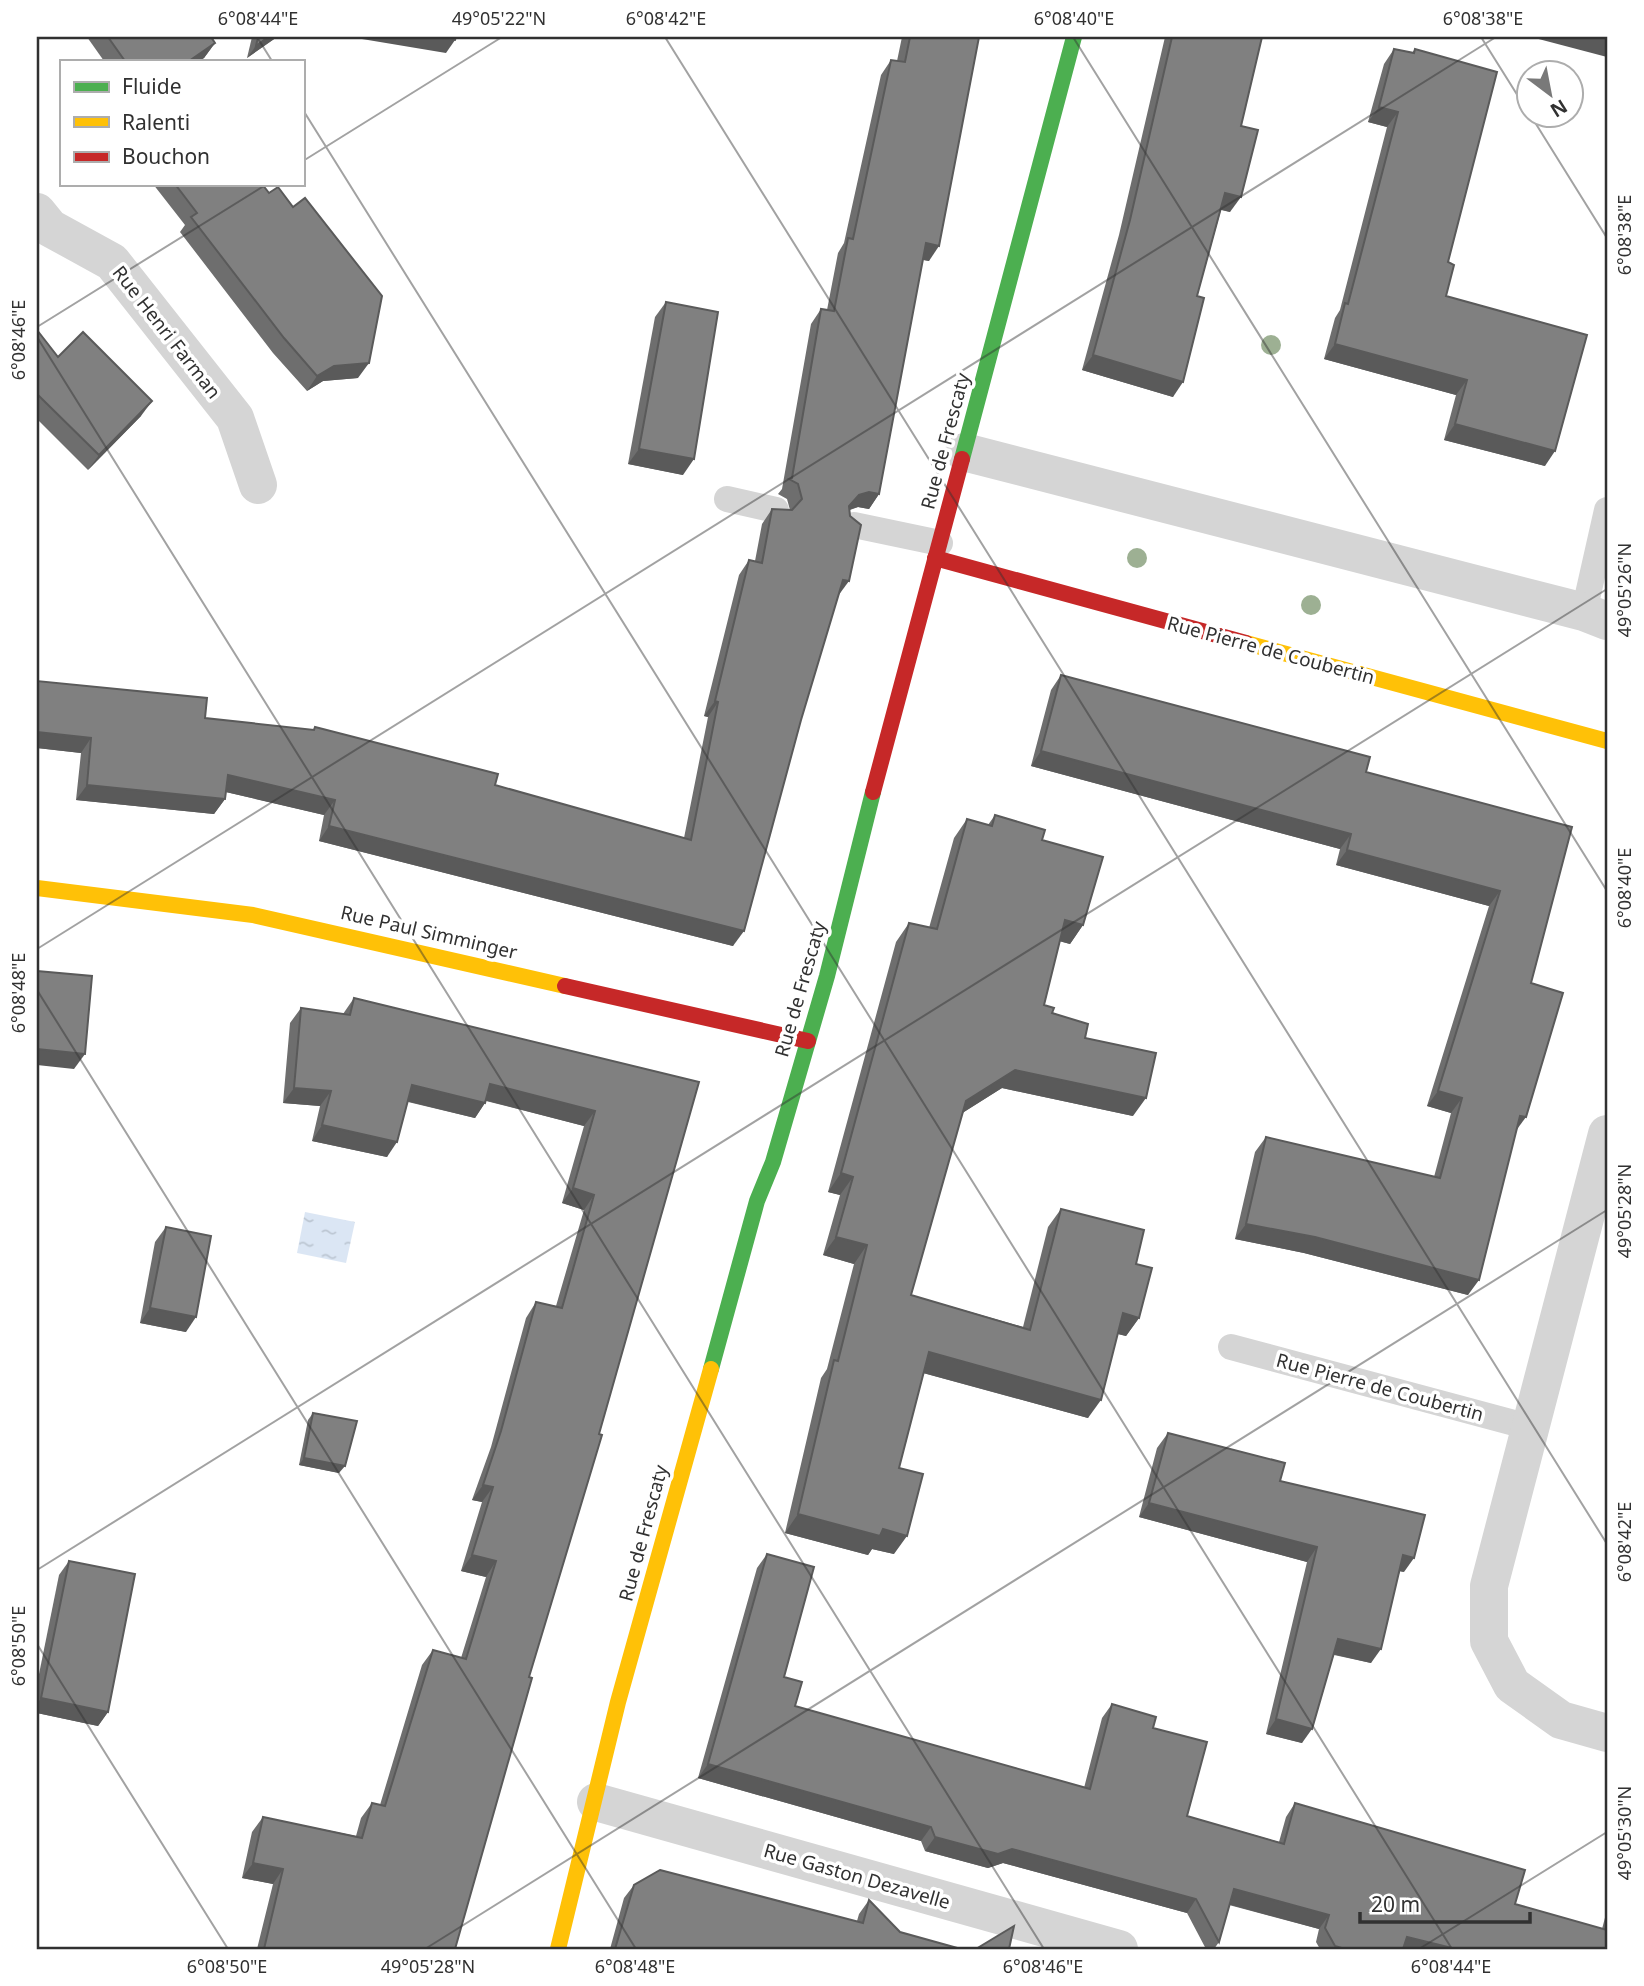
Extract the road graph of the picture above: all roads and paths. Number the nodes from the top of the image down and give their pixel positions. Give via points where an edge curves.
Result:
1 (1074, 37) edge
2 (37, 212) edge
3 (964, 452) junction
4 (258, 485) dead end
5 (727, 499) dead end
6 (776, 510) edge
7 (1607, 510) edge
8 (854, 525) edge
9 (938, 551) junction
10 (1595, 617) edge
11 (1607, 741) edge
12 (37, 888) edge
13 (808, 1041) junction
14 (1607, 1134) edge
15 (1231, 1347) dead end
16 (1529, 1427) junction
17 (1607, 1733) edge
18 (596, 1802) junction
19 (558, 1949) edge
20 (1119, 1949) edge

1 - 3 street, Rue de Frescaty
2 - 4 street, Rue Henri Farman via 50,228 112,262 235,418
3 - 9 street, Rue de Frescaty
3 - 10 street
5 - 6 lane
7 - 10 lane
8 - 9 lane
9 - 11 street, Rue Pierre de Coubertin
9 - 13 street, Rue de Frescaty
12 - 13 street, Rue Paul Simminger via 253,915
13 - 18 street, Rue de Frescaty via 757,1201 618,1702
14 - 16 street
15 - 16 lane, Rue Pierre de Coubertin
16 - 17 street via 1489,1586 1489,1641 1512,1685 1561,1720
18 - 19 street, Rue de Frescaty
18 - 20 street, Rue Gaston Dezavelle

